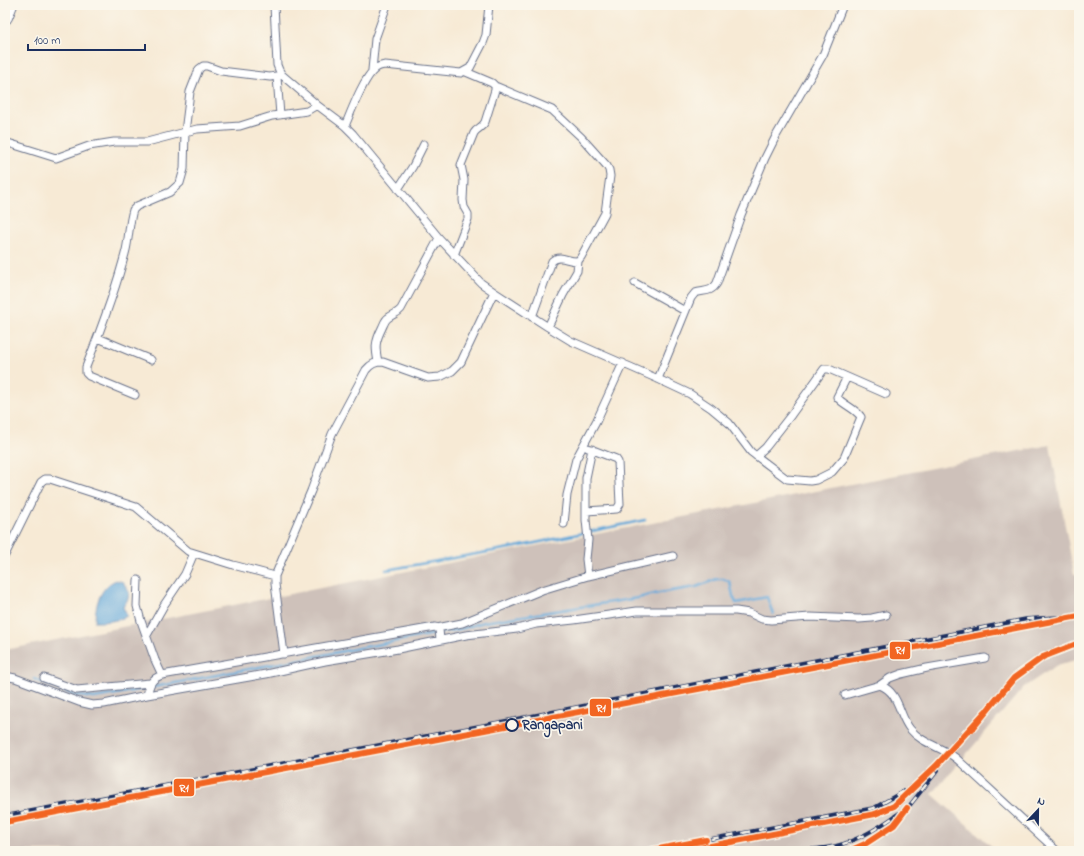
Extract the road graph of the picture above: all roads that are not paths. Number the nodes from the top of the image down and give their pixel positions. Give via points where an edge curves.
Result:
1 (10, 5) edge
2 (274, 5) edge
3 (387, 5) edge
4 (489, 5) edge
5 (843, 5) edge
6 (5, 17) edge
7 (372, 70) junction
8 (466, 72) junction
9 (280, 76) junction
10 (495, 86) junction
11 (317, 105) junction
12 (280, 115) junction
13 (345, 126) junction
14 (185, 132) junction
15 (5, 142) edge
16 (424, 144) dead end
17 (398, 189) junction
18 (439, 238) junction
19 (454, 255) junction
20 (578, 261) junction
21 (634, 283) dead end
22 (494, 292) junction
23 (685, 311) junction
24 (532, 317) junction
25 (548, 327) junction
26 (98, 338) junction
27 (151, 360) dead end
28 (378, 362) junction
29 (622, 363) junction
30 (847, 377) junction
31 (658, 379) junction
32 (886, 394) dead end
33 (135, 395) dead end
34 (584, 447) junction
35 (592, 450) junction
36 (756, 456) junction
37 (586, 511) junction
38 (564, 524) dead end
39 (194, 553) junction
40 (5, 555) edge
41 (673, 556) dead end
42 (276, 576) junction
43 (588, 576) junction
44 (138, 580) dead end
45 (886, 614) dead end
46 (439, 633) junction
47 (147, 635) junction
48 (284, 654) junction
49 (985, 658) dead end
50 (162, 675) junction
51 (5, 676) edge
52 (44, 678) dead end
53 (150, 683) junction
54 (880, 685) junction
55 (147, 695) junction
56 (845, 695) dead end
57 (1058, 851) edge

1 - 6 highway
2 - 9 street via 277,65
3 - 7 street via 374,45
4 - 8 street via 485,39
5 - 23 street via 823,55 765,158 717,283 709,291 695,293
7 - 8 street via 385,65
7 - 13 street
8 - 10 street
9 - 11 street
9 - 12 street
9 - 14 street via 221,71 202,66 190,92
10 - 19 street via 485,122 474,133 462,160 463,200 468,219
10 - 20 street via 552,110 609,170 604,213
11 - 12 street via 307,111
11 - 13 street
12 - 14 street via 240,126
13 - 17 street
14 - 15 street via 147,142 114,142 89,146 56,158
14 - 26 street via 184,169 180,183 170,192 133,210 126,248
16 - 17 street
17 - 18 street
18 - 19 street
18 - 28 street via 402,309 386,320 376,342
19 - 22 street
20 - 24 street via 560,257 552,261
20 - 25 street via 577,270
21 - 23 street
22 - 24 street
22 - 28 street via 462,362 452,371 440,377 428,378
23 - 31 street
24 - 25 street
25 - 29 street via 571,341
26 - 27 street
26 - 33 street via 86,373
28 - 42 street via 366,370 337,423
29 - 31 street
29 - 34 street
30 - 32 street
30 - 36 street via 824,369 766,447
30 - 36 street via 837,396 861,417 844,458 832,472 816,480 791,480 781,476
31 - 36 street via 690,394 711,408 729,423
34 - 35 street
34 - 38 street via 576,459 567,495
35 - 37 street via 586,472
35 - 37 street via 614,457 618,462 620,504 617,509
37 - 43 street
39 - 40 street via 182,547 136,507 45,479 41,482
39 - 42 street
39 - 47 street via 185,574
41 - 43 street
42 - 48 street
43 - 46 street via 529,594
44 - 47 street via 137,606
45 - 46 street via 859,619 810,617 771,620 736,610 637,611 466,635
46 - 48 street via 435,627
46 - 55 street via 398,649
47 - 50 street
48 - 50 street
49 - 54 street via 901,674
50 - 53 street
51 - 55 street via 92,705
52 - 53 street via 77,690
53 - 55 street
54 - 56 street
54 - 57 street via 887,687 896,699 911,730 926,742 957,759

